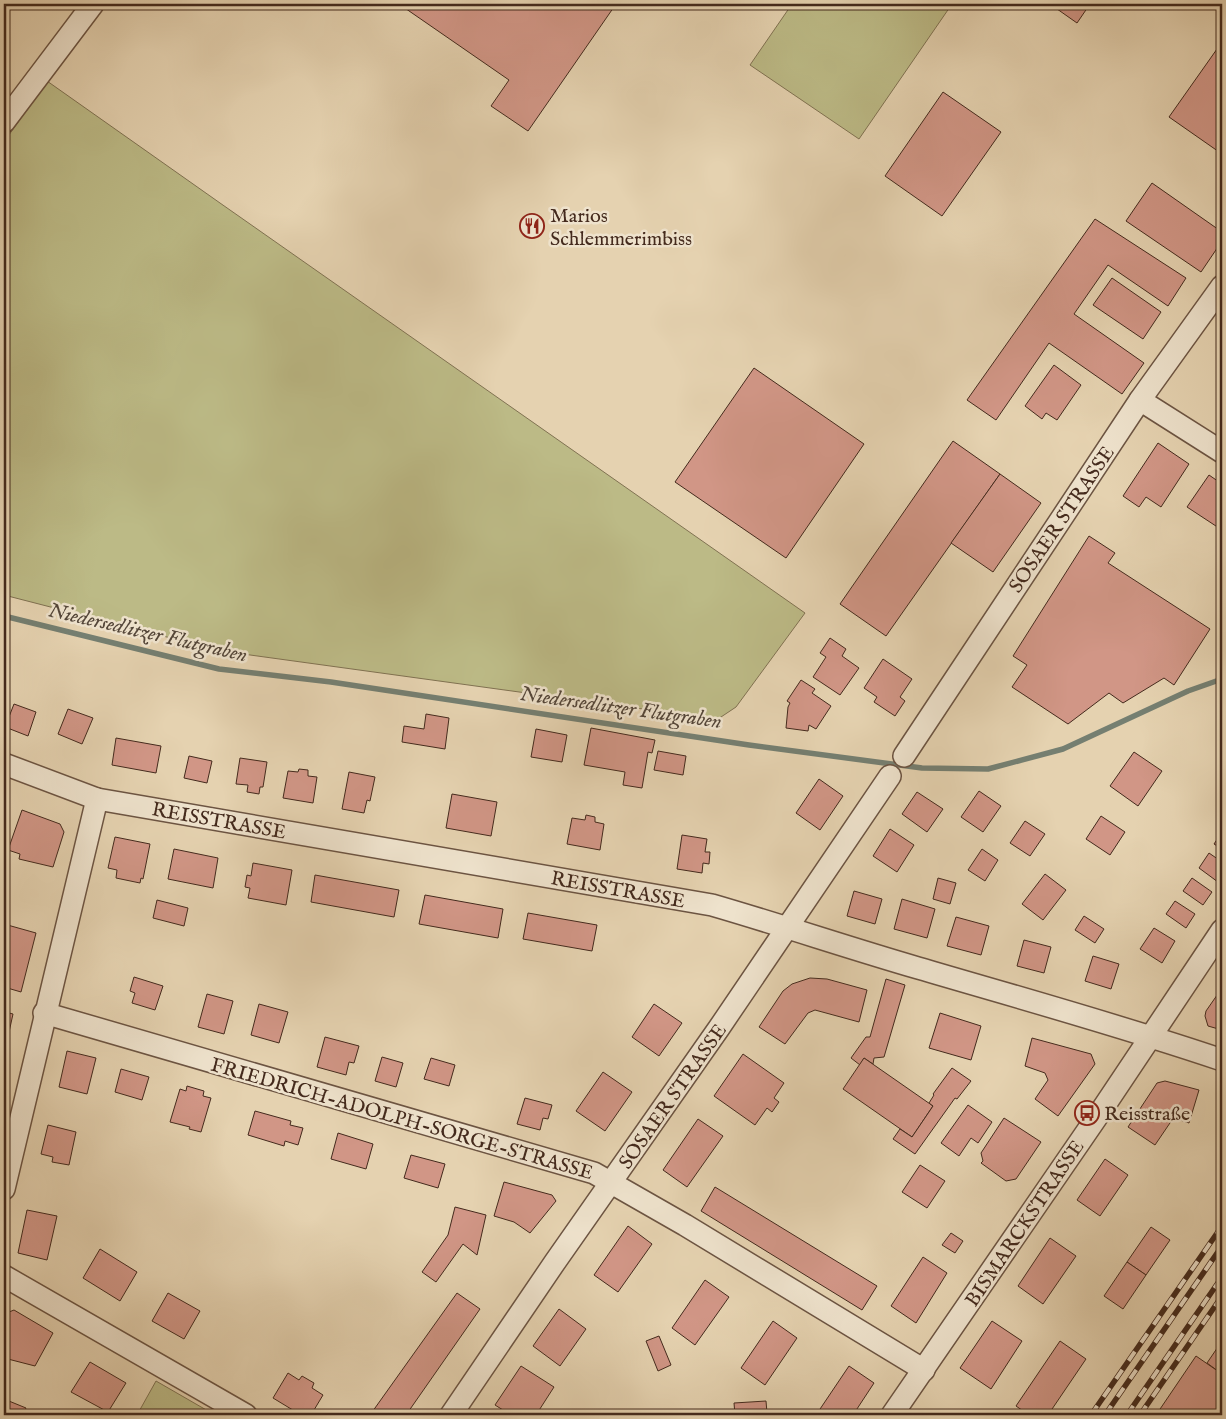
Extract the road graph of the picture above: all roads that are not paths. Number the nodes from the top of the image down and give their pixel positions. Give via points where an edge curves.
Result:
1 (93, 4) edge
2 (4, 122) edge
3 (1222, 286) edge
4 (1140, 400) junction
5 (1222, 452) edge
6 (904, 756) dead end
7 (4, 764) edge
8 (890, 776) dead end
9 (97, 799) junction
10 (787, 927) junction
11 (1222, 930) edge
12 (44, 1013) junction
13 (1151, 1036) junction
14 (1222, 1060) edge
15 (612, 1182) junction
16 (4, 1189) edge
17 (4, 1276) edge
18 (924, 1370) junction
19 (246, 1415) edge
20 (451, 1415) edge
21 (892, 1415) edge

1 - 2 street
3 - 4 street, SOSAER STRASSE
4 - 5 street
4 - 6 street, SOSAER STRASSE
7 - 9 street, REISSTRASSE
8 - 10 street, SOSAER STRASSE
9 - 10 street, REISSTRASSE via 712,905
9 - 12 street
10 - 13 street, REISSTRASSE
10 - 15 street, SOSAER STRASSE
11 - 13 street, BISMARCKSTRASSE
12 - 15 street, FRIEDRICH-ADOLPH-SORGE-STRASSE via 594,1173
12 - 16 street
13 - 14 street, REISSTRASSE
13 - 18 street, BISMARCKSTRASSE
15 - 18 street, FRIEDRICH-ADOLPH-SORGE-STRASSE
15 - 20 street, SOSAER STRASSE
17 - 19 street
18 - 21 street, BISMARCKSTRASSE

